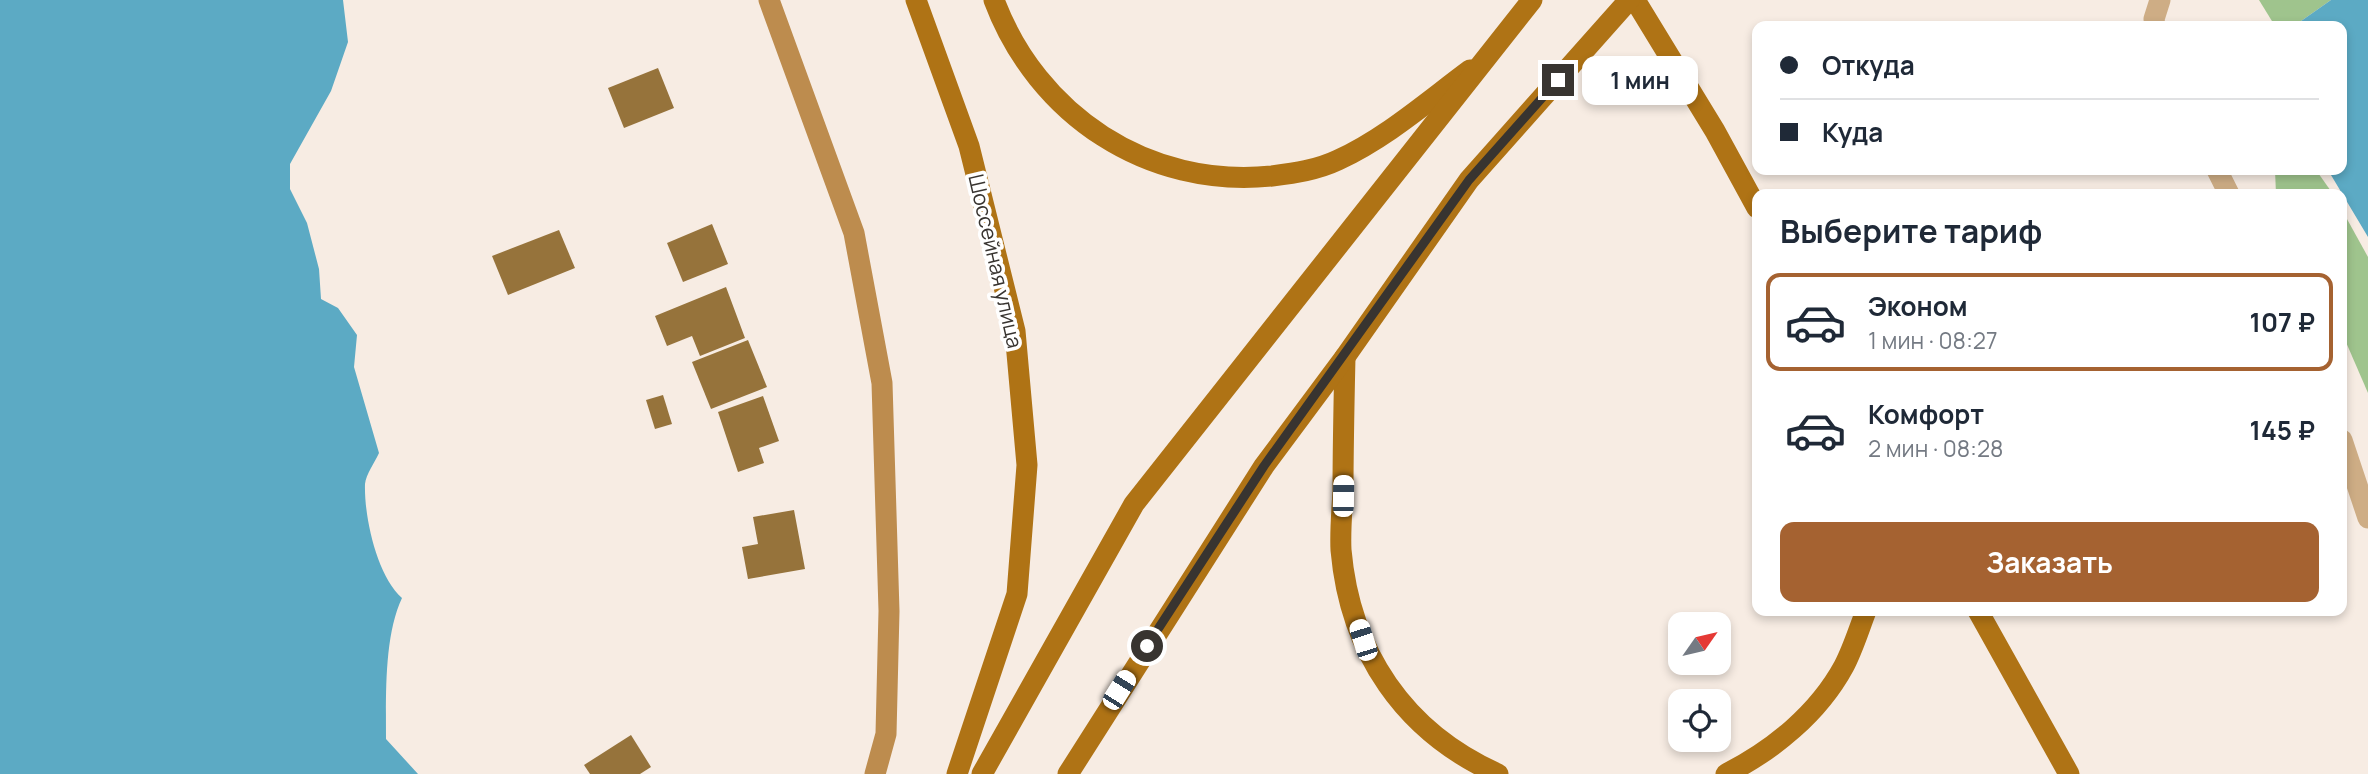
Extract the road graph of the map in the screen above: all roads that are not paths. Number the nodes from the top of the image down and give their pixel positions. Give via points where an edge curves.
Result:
1 (769, 0) edge
2 (915, 0) edge
3 (994, 0) edge
4 (1532, 0) edge
5 (1632, 0) edge
6 (2160, 0) edge
7 (2154, 21) edge
8 (1494, 52) junction
9 (1752, 199) edge
10 (1345, 357) junction
11 (2347, 455) edge
12 (2368, 518) edge
13 (1864, 616) edge
14 (1981, 616) edge
15 (875, 774) edge
16 (957, 774) edge
17 (982, 774) edge
18 (1068, 774) edge
19 (1498, 774) edge
20 (1726, 774) edge
21 (2068, 774) edge

1 - 15 street via 854,233 883,383 889,611 886,734
2 - 16 main road, Шоссейная улица via 968,146 1016,331 1027,465 1017,594
3 - 8 main road via 1005,30 1062,108 1102,138 1146,160 1195,174 1248,178 1303,172 1338,160 1379,138
4 - 8 main road
5 - 9 main road
5 - 10 main road via 1469,180
6 - 7 street
8 - 17 main road via 1133,503
10 - 18 main road via 1264,466
10 - 19 main road via 1341,548 1348,595 1363,640 1409,715 1442,743
11 - 12 street
13 - 20 main road via 1844,667 1801,723 1754,760
14 - 21 main road

